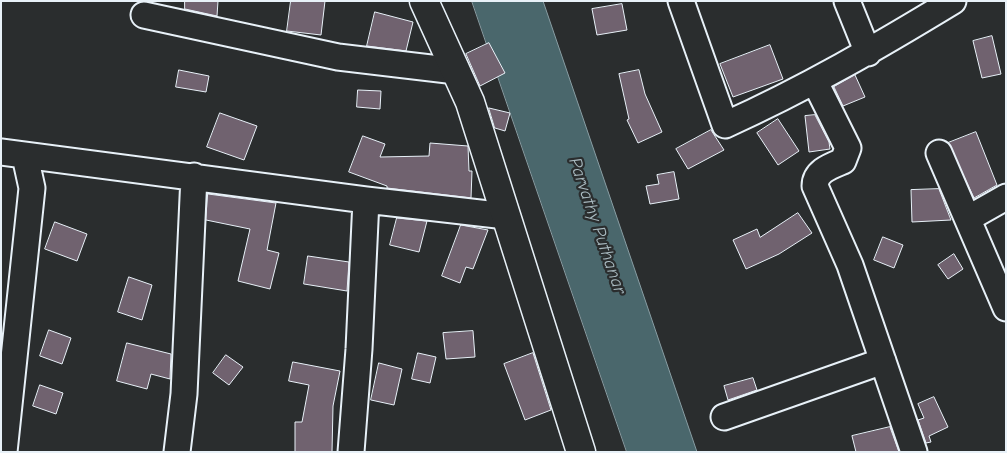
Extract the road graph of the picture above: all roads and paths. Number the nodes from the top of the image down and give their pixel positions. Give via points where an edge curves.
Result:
1 (424, 1) edge
2 (680, 1) edge
3 (847, 1) edge
4 (953, 1) edge
5 (144, 15) dead end
6 (868, 53) junction
7 (456, 71) junction
8 (814, 82) junction
9 (939, 153) dead end
10 (13, 154) edge
11 (194, 176) junction
12 (1006, 197) edge
13 (366, 200) junction
14 (506, 216) junction
15 (969, 218) junction
16 (1006, 308) edge
17 (883, 361) junction
18 (724, 417) dead end
19 (4, 452) edge
20 (177, 452) edge
21 (351, 452) edge
22 (582, 452) edge
23 (914, 452) edge

1 - 7 street
2 - 8 street via 726,125
3 - 6 street
4 - 6 street
5 - 7 street via 338,57
6 - 8 street
7 - 14 street via 470,102
8 - 17 street via 848,148 843,161 819,174 815,186 850,265
9 - 15 street
10 - 11 street
10 - 19 street via 32,188
11 - 13 street
11 - 20 street via 184,394
12 - 15 street
13 - 14 street
13 - 21 street
14 - 22 street
15 - 16 street
17 - 18 street
17 - 23 street

